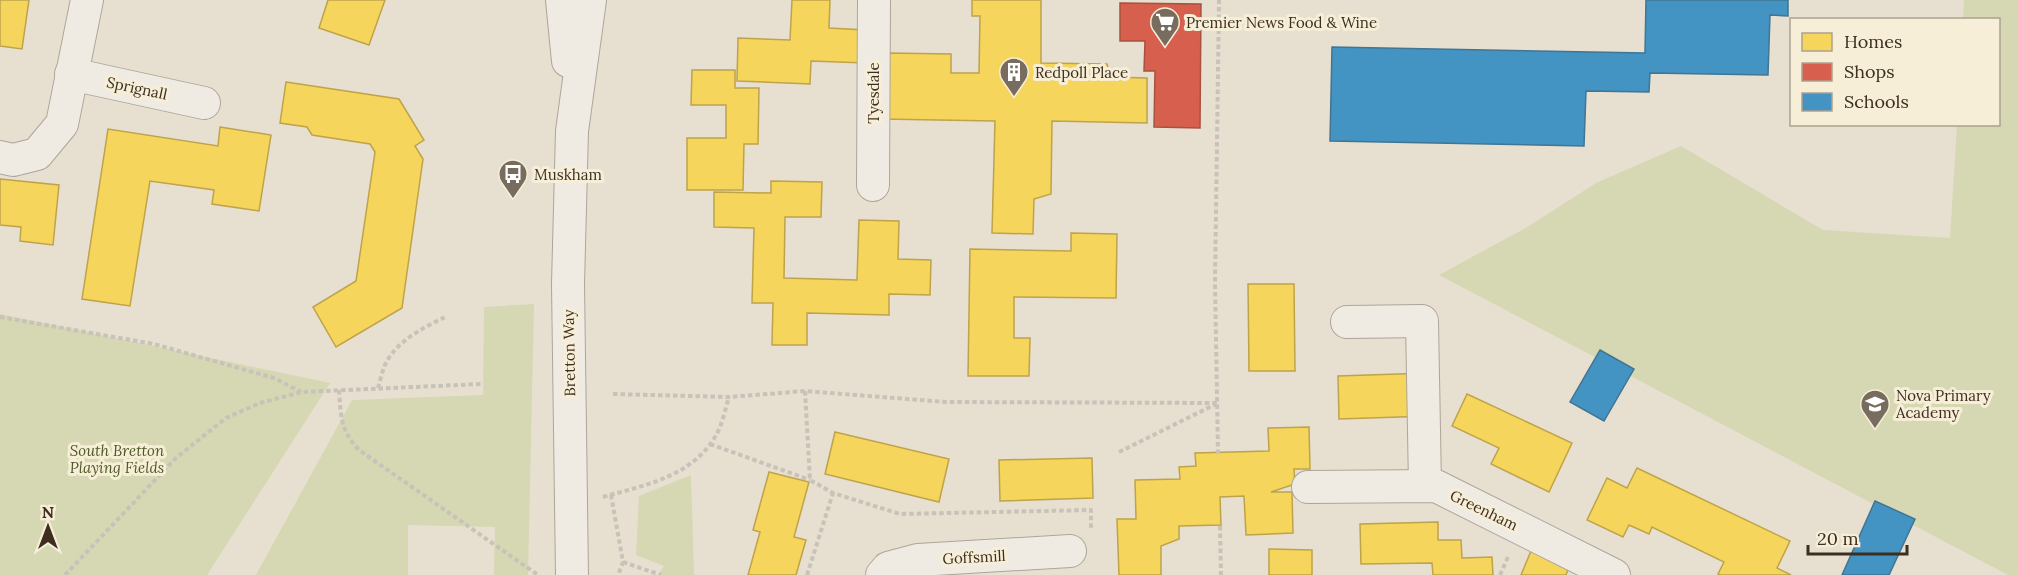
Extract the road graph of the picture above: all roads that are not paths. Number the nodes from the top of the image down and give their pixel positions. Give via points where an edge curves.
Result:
1 (87, 0) edge
2 (562, 0) edge
3 (590, 0) edge
4 (874, 0) edge
5 (71, 74) junction
6 (204, 103) dead end
7 (572, 131) junction
8 (0, 157) edge
9 (873, 186) dead end
10 (1347, 322) dead end
11 (1425, 486) junction
12 (1308, 487) dead end
13 (1070, 551) dead end
14 (572, 575) edge
15 (882, 575) edge
16 (1614, 575) edge

1 - 5 street
2 - 7 street, Bretton Way
3 - 7 street, Bretton Way
4 - 9 street, Tyesdale
5 - 6 street, Sprignall
5 - 8 street via 62,124 37,154 13,160
7 - 14 street, Bretton Way via 568,284
10 - 11 street via 1422,321
11 - 12 street, Greenham
11 - 16 street, Greenham via 1436,486
13 - 15 street, Goffsmill via 918,560 888,568

